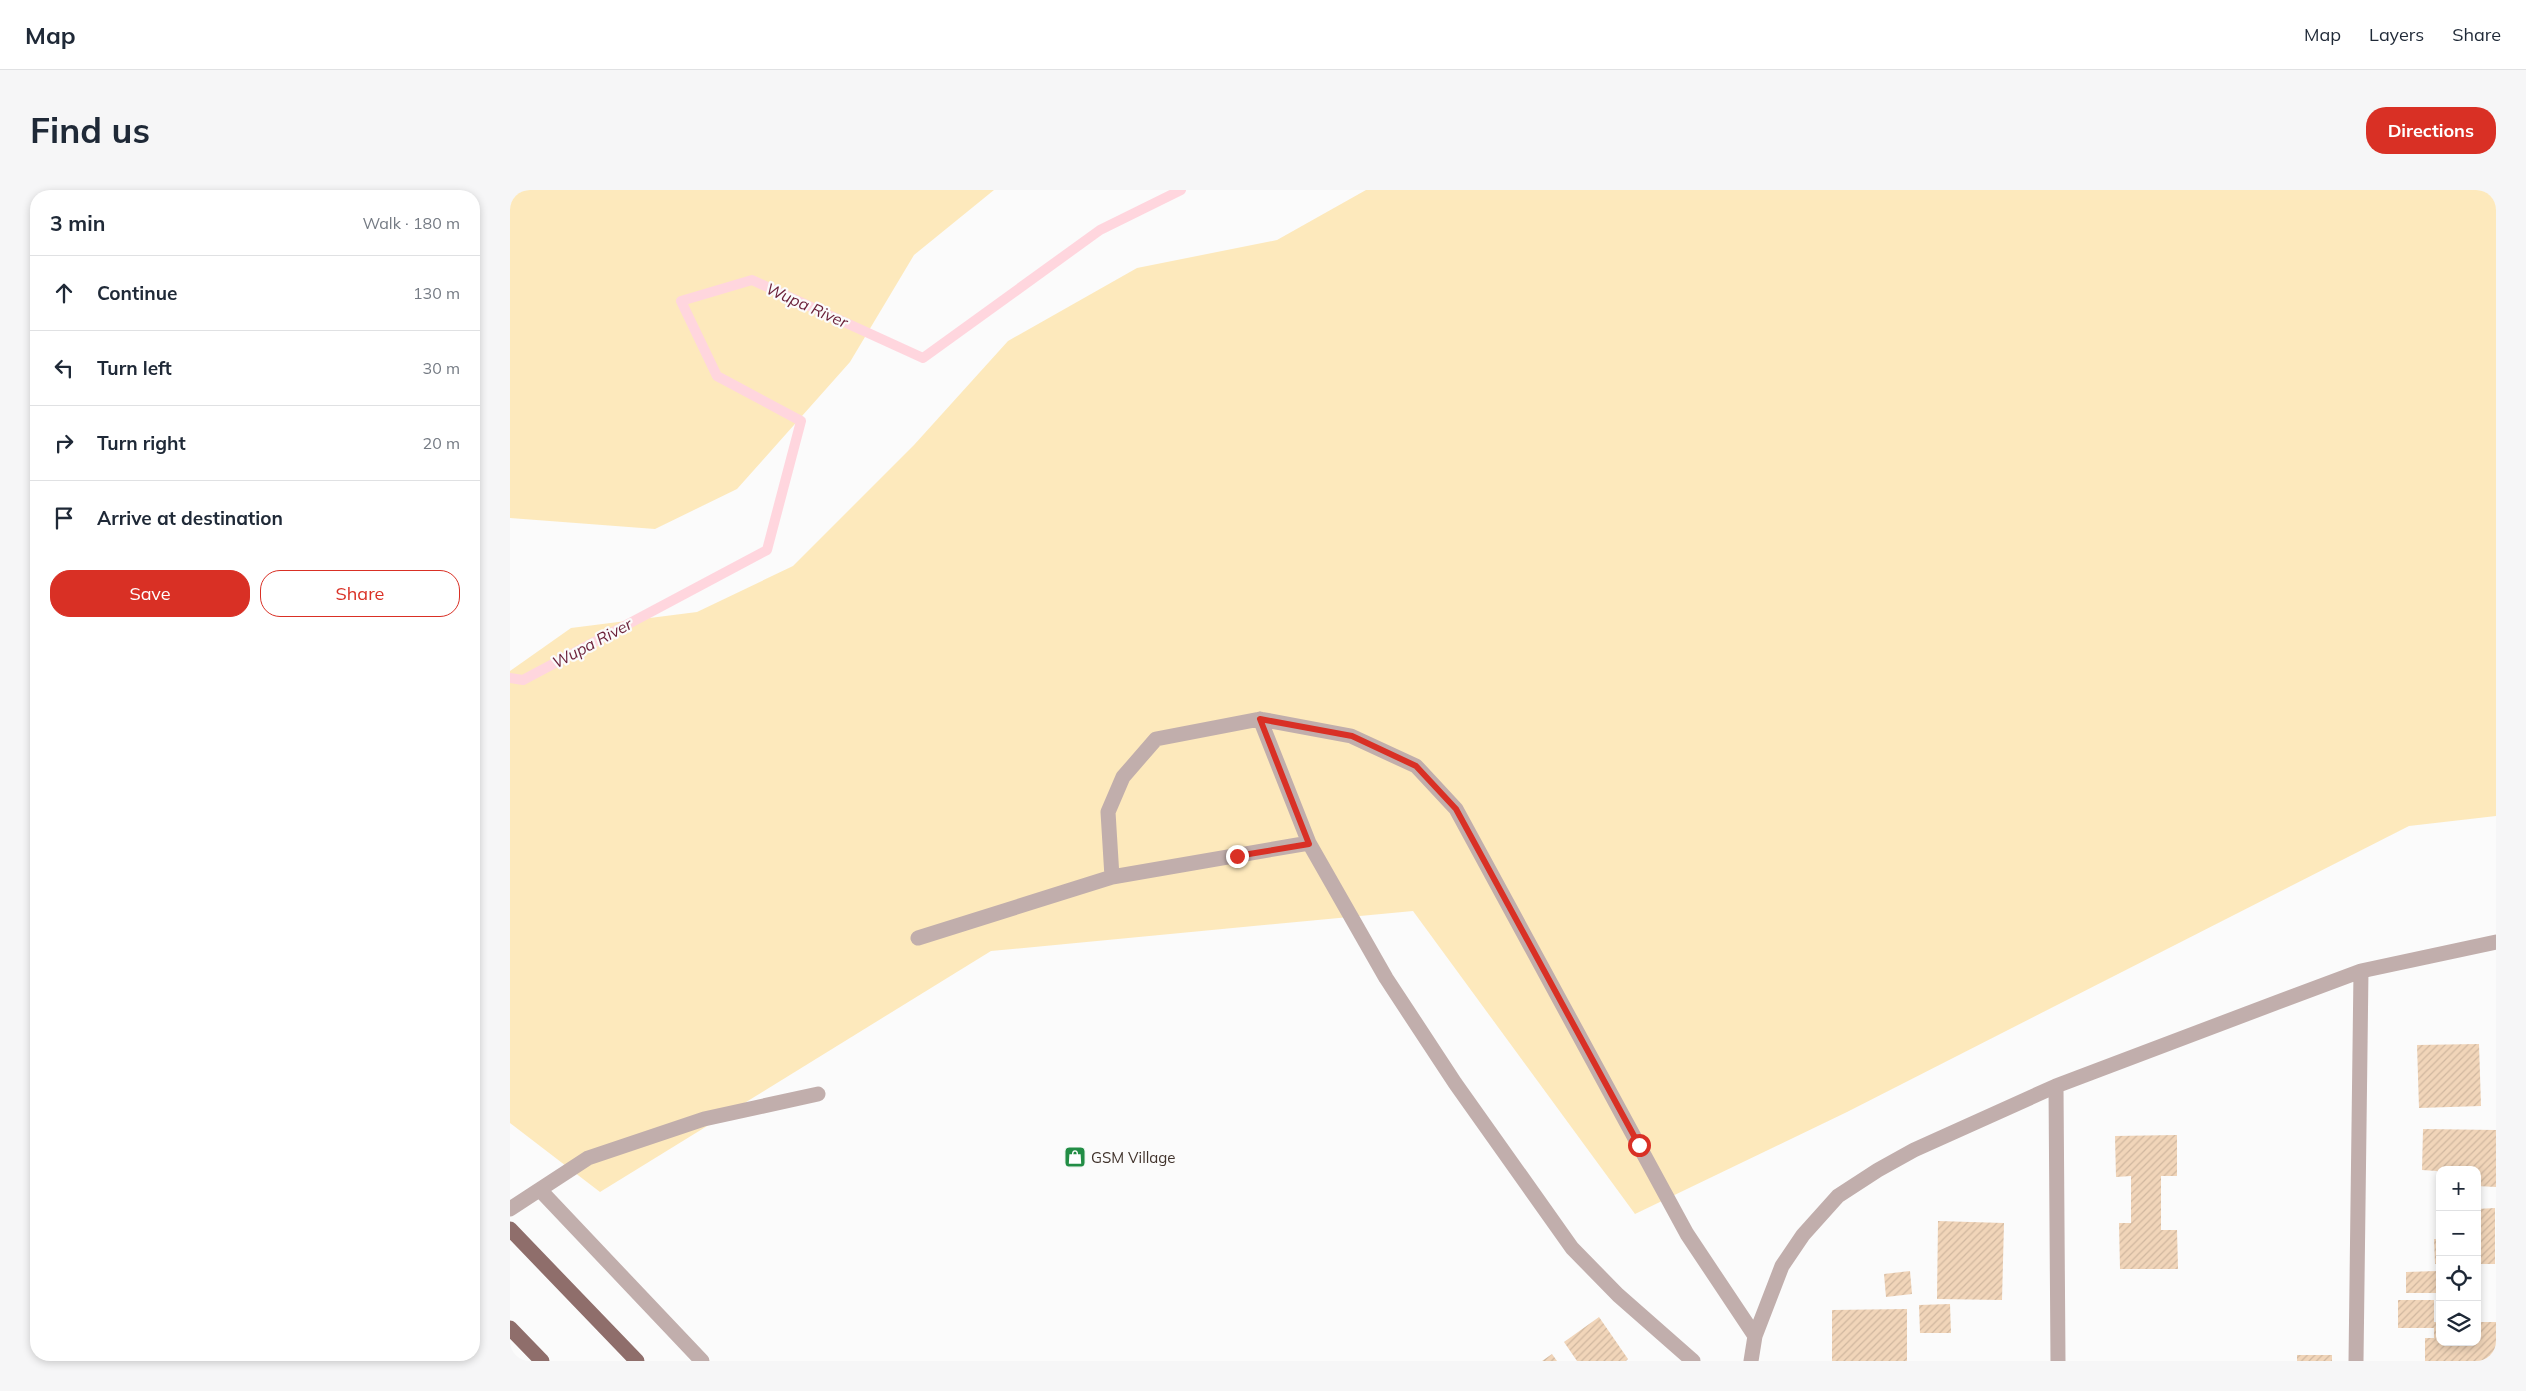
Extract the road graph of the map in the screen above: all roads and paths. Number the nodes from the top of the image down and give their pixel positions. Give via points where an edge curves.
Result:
1 (1260, 719) junction
2 (1309, 844) junction
3 (1112, 877) junction
4 (918, 938) dead end
5 (2496, 942) edge
6 (2361, 971) junction
7 (2056, 1086) junction
8 (818, 1094) dead end
9 (540, 1190) junction
10 (510, 1209) edge
11 (510, 1228) edge
12 (510, 1328) edge
13 (1755, 1336) junction
14 (1690, 1360) edge
15 (542, 1361) edge
16 (636, 1361) edge
17 (702, 1361) edge
18 (1751, 1361) edge
19 (2058, 1361) edge
20 (2356, 1361) edge

1 - 2 street
1 - 3 street via 1156,739 1123,777 1108,812
1 - 13 street via 1352,736 1416,766 1456,809 1687,1234
2 - 3 street
2 - 14 street via 1386,978 1455,1083 1572,1248
3 - 4 street
5 - 6 street
6 - 7 street
6 - 20 street
7 - 13 street via 1914,1150 1838,1196 1802,1235 1782,1266
7 - 19 street
8 - 9 street via 704,1119 588,1158
9 - 10 street
9 - 17 street
11 - 16 main road
12 - 15 main road
13 - 18 street

